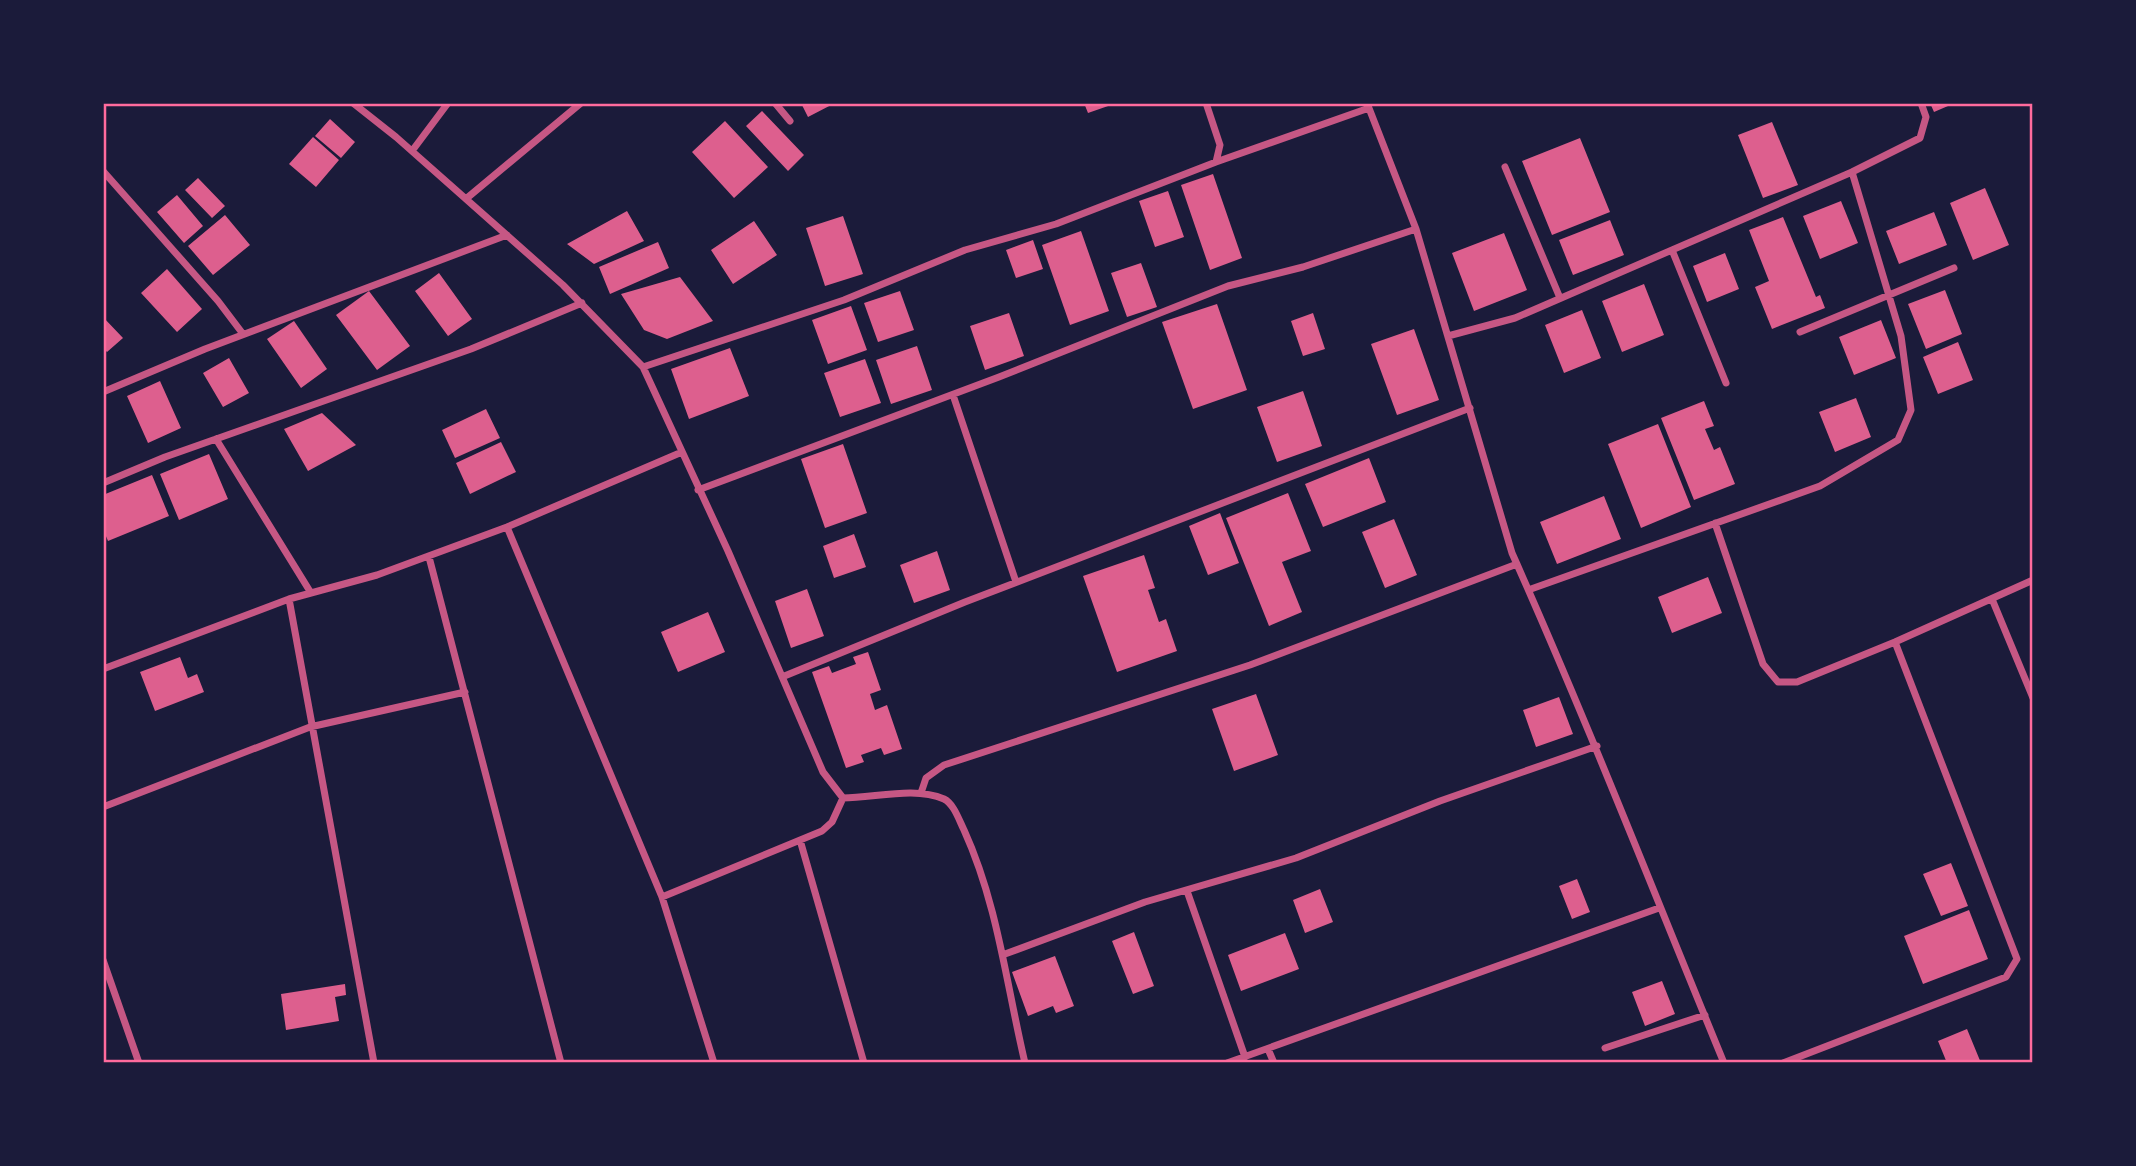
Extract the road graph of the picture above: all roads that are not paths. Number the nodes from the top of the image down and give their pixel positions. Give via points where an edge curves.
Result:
1 (353, 103) edge
2 (448, 103) edge
3 (581, 103) edge
4 (775, 103) edge
5 (1206, 103) edge
6 (1921, 103) edge
7 (1368, 106) edge
8 (790, 121) dead end
9 (412, 151) junction
10 (1216, 162) junction
11 (1505, 167) dead end
12 (103, 172) edge
13 (1852, 172) junction
14 (467, 198) junction
15 (1416, 229) junction
16 (507, 235) junction
17 (1672, 250) junction
18 (1954, 268) dead end
19 (1889, 294) junction
20 (1560, 298) junction
21 (582, 303) junction
22 (1800, 332) dead end
23 (243, 334) junction
24 (1448, 336) junction
25 (643, 367) junction
26 (1726, 383) dead end
27 (103, 392) edge
28 (953, 395) junction
29 (1470, 408) junction
30 (216, 439) junction
31 (682, 452) junction
32 (103, 483) edge
33 (698, 490) junction
34 (1715, 523) junction
35 (507, 527) junction
36 (429, 556) junction
37 (1517, 564) junction
38 (2033, 580) edge
39 (1016, 582) junction
40 (1531, 589) junction
41 (310, 593) junction
42 (289, 599) junction
43 (1992, 599) junction
44 (1895, 642) junction
45 (103, 669) edge
46 (782, 677) junction
47 (465, 692) junction
48 (2033, 698) edge
49 (310, 727) junction
50 (1597, 746) junction
51 (921, 793) junction
52 (843, 798) junction
53 (103, 807) edge
54 (800, 840) junction
55 (1187, 891) junction
56 (662, 897) junction
57 (1659, 908) junction
58 (1004, 954) junction
59 (103, 960) edge
60 (1705, 1015) junction
61 (1605, 1048) dead end
62 (1268, 1049) junction
63 (1245, 1057) junction
64 (139, 1063) edge
65 (374, 1063) edge
66 (561, 1063) edge
67 (714, 1063) edge
68 (864, 1063) edge
69 (1024, 1063) edge
70 (1227, 1063) edge
71 (1273, 1063) edge
72 (1724, 1063) edge
73 (1783, 1063) edge

1 - 9 street
2 - 9 street
3 - 14 street
4 - 8 street
5 - 10 street via 1220,145
6 - 13 street via 1926,117 1920,138
7 - 10 street
7 - 15 street
9 - 14 street
10 - 25 street via 1056,224 965,250 844,300
11 - 20 street
12 - 23 street
13 - 17 street
13 - 19 street
14 - 16 street
15 - 24 street
15 - 28 street via 1303,267 1228,286
16 - 21 street
16 - 23 street
17 - 20 street
17 - 26 street
18 - 19 street
19 - 22 street
19 - 34 street via 1901,335 1911,410 1898,440 1820,486
20 - 24 street via 1515,318
21 - 25 street
21 - 30 street via 387,381
23 - 27 street
24 - 29 street
25 - 31 street
28 - 33 street
28 - 39 street
29 - 37 street
29 - 39 street
30 - 32 street
30 - 41 street
31 - 33 street
31 - 35 street
33 - 46 street
34 - 40 street
34 - 44 street via 1763,664 1778,682 1797,681
35 - 36 street
35 - 56 street
36 - 41 street
36 - 47 street
37 - 40 street
37 - 51 street via 1251,665 944,765 926,778
38 - 43 street
39 - 46 street
40 - 50 street
41 - 42 street
42 - 45 street
42 - 49 street
43 - 44 street
43 - 48 street
44 - 73 street via 2017,959 2006,977
46 - 52 street via 823,772
47 - 49 street
47 - 66 street
49 - 53 street
49 - 65 street
50 - 55 street via 1296,858
50 - 57 street
51 - 52 street
51 - 58 street via 947,800 957,815 981,868
52 - 54 street via 832,822
54 - 56 street
54 - 68 street
55 - 58 street
55 - 63 street
56 - 67 street
57 - 60 street
57 - 62 street
58 - 69 street
59 - 64 street
60 - 61 street
60 - 72 street
62 - 63 street
62 - 71 street
63 - 70 street

